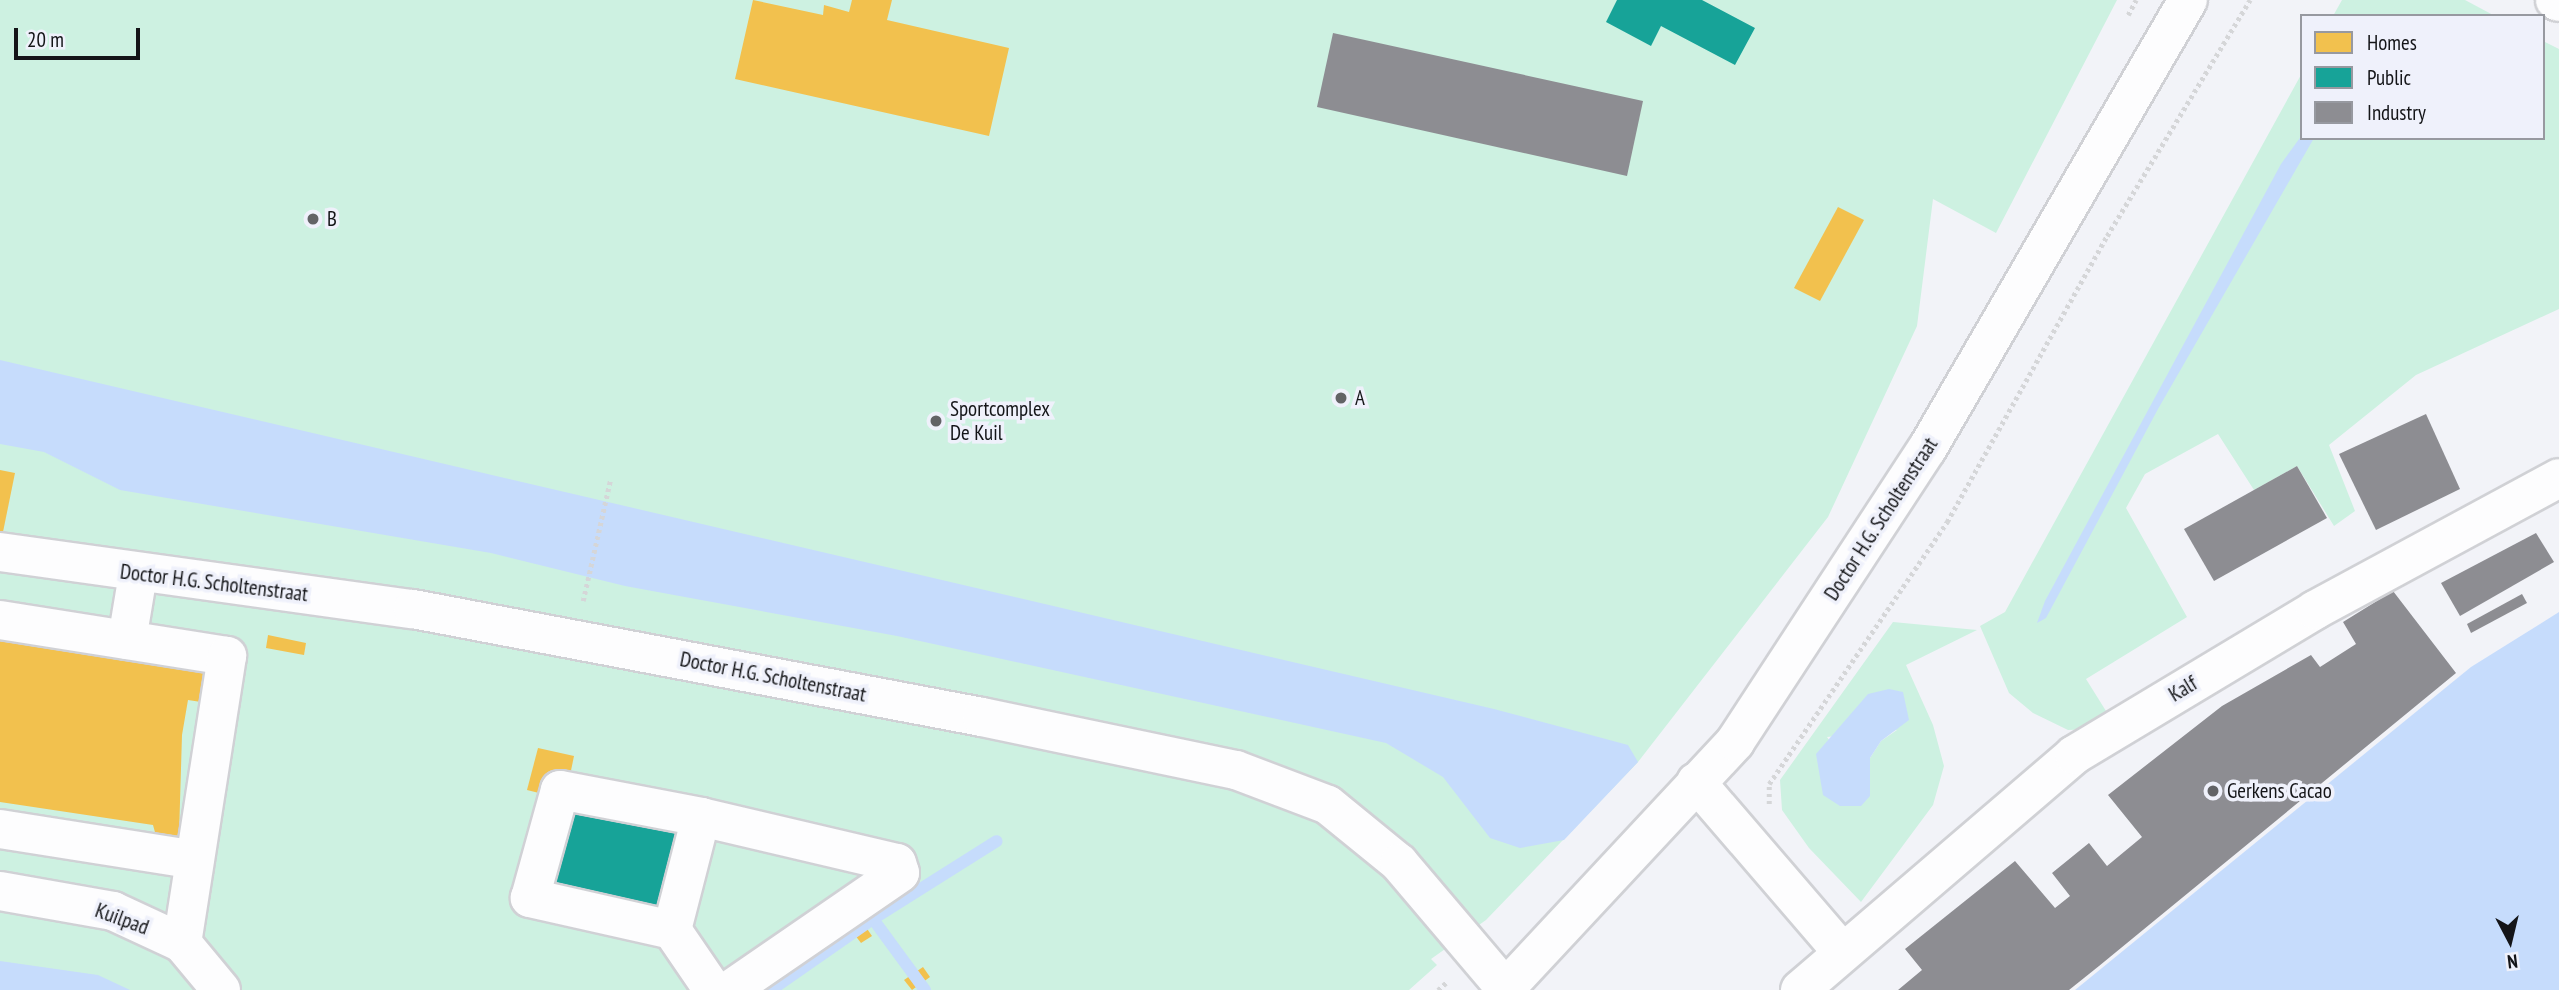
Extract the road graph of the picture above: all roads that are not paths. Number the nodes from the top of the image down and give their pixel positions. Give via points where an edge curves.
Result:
1 (2188, 0) edge
2 (2559, 478) edge
3 (0, 552) edge
4 (138, 574) junction
5 (0, 620) edge
6 (127, 640) junction
7 (1696, 782) junction
8 (701, 817) junction
9 (0, 829) edge
10 (195, 860) junction
11 (0, 891) edge
12 (672, 930) junction
13 (182, 943) junction
14 (1843, 953) junction
15 (1505, 989) edge
16 (221, 990) edge
17 (713, 990) edge
18 (730, 990) edge
19 (1800, 990) edge

1 - 7 street, Doctor H.G. Scholtenstraat via 1927,449 1735,742
2 - 14 street, Kalf via 2315,610 2074,755
3 - 4 street, Doctor H.G. Scholtenstraat
4 - 6 street
4 - 15 street, Doctor H.G. Scholtenstraat via 413,609 1236,770 1328,805 1399,863
5 - 6 street
6 - 10 street via 227,656
7 - 14 street
7 - 15 street, Doctor H.G. Scholtenstraat
8 - 12 street
8 - 12 street via 560,790 530,898
8 - 18 street via 897,863 900,873
9 - 10 street
10 - 13 street
11 - 13 street, Kuilpad via 113,912
12 - 17 street
13 - 16 street, Kuilpad
14 - 19 street, Kalf

